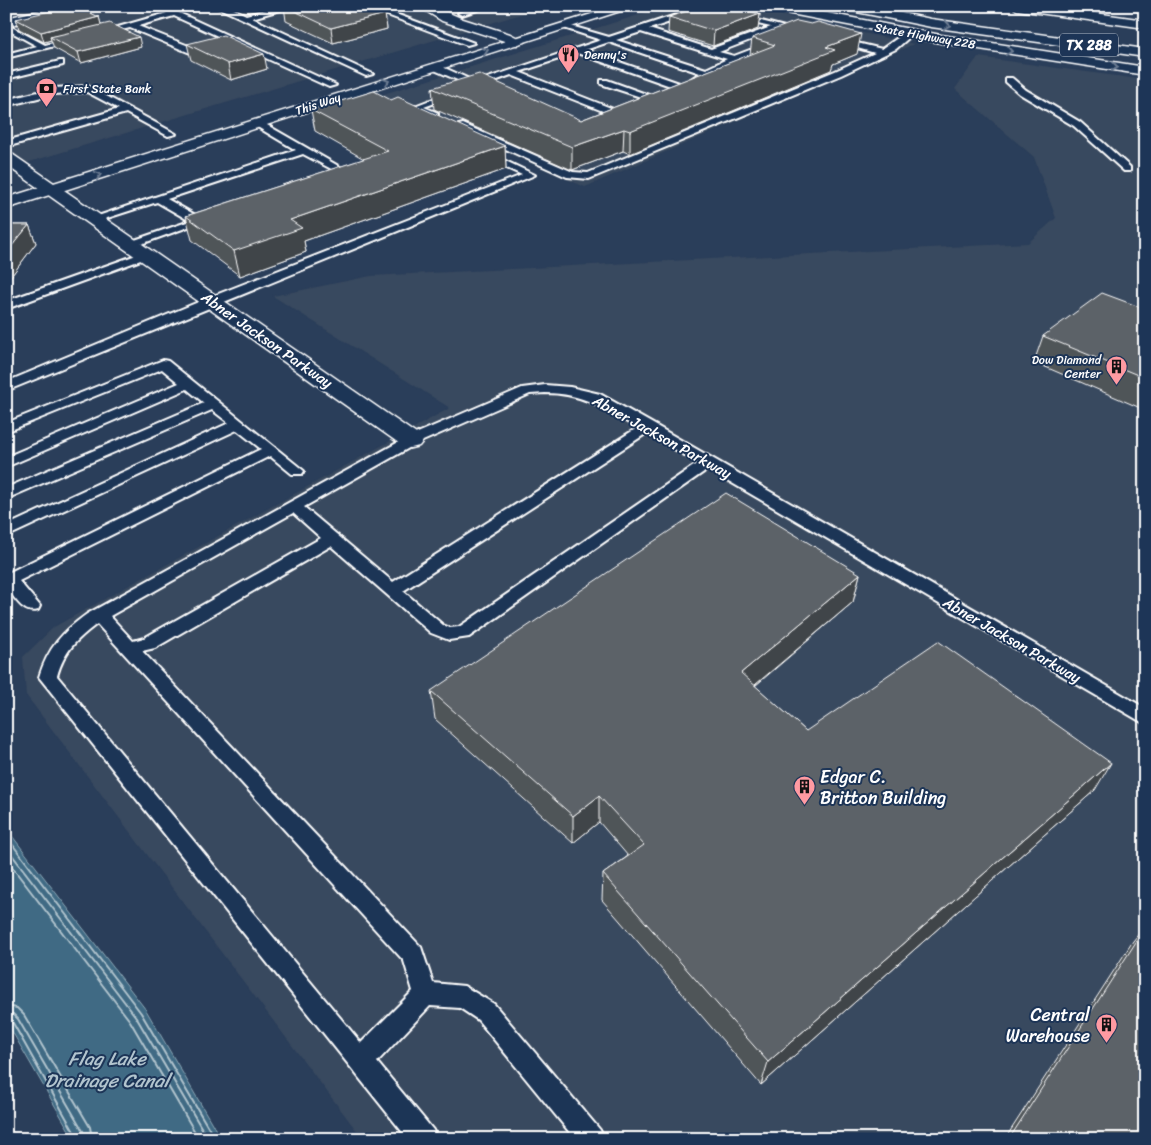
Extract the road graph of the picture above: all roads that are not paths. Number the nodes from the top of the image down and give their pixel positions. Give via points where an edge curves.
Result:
1 (157, 6) edge
2 (225, 6) edge
3 (291, 6) edge
4 (366, 6) edge
5 (424, 6) edge
6 (441, 6) edge
7 (486, 6) edge
8 (587, 6) edge
9 (630, 6) edge
10 (770, 6) edge
11 (847, 6) edge
12 (1017, 6) edge
13 (71, 7) edge
14 (784, 8) edge
15 (695, 11) edge
16 (462, 13) junction
17 (174, 14) junction
18 (731, 15) edge
19 (245, 18) junction
20 (1010, 18) dead end
21 (836, 19) junction
22 (6, 24) edge
23 (1145, 24) edge
24 (132, 26) junction
25 (567, 26) junction
26 (778, 27) junction
27 (818, 27) edge
28 (641, 28) junction
29 (1087, 29) dead end
30 (501, 33) junction
31 (909, 34) junction
32 (827, 36) edge
33 (609, 39) junction
34 (517, 41) junction
35 (237, 42) junction
36 (470, 43) junction
37 (40, 48) junction
38 (576, 50) junction
39 (711, 52) junction
40 (882, 52) junction
41 (1145, 53) edge
42 (6, 56) edge
43 (734, 59) junction
44 (60, 63) junction
45 (435, 67) junction
46 (70, 68) dead end
47 (378, 71) junction
48 (1145, 71) edge
49 (511, 72) junction
50 (709, 73) junction
51 (6, 77) edge
52 (1009, 80) dead end
53 (604, 82) dead end
54 (345, 85) junction
55 (476, 85) junction
56 (679, 86) junction
57 (313, 91) dead end
58 (493, 91) edge
59 (657, 94) junction
60 (374, 101) edge
61 (6, 103) edge
62 (635, 103) edge
63 (127, 110) junction
64 (237, 114) dead end
65 (596, 118) edge
66 (257, 123) junction
67 (176, 132) joint
68 (154, 139) dead end
69 (6, 144) edge
70 (303, 151) junction
71 (478, 151) edge
72 (6, 158) edge
73 (55, 169) dead end
74 (1127, 169) dead end
75 (324, 177) edge
76 (24, 179) junction
77 (52, 190) junction
78 (158, 198) junction
79 (6, 204) edge
80 (216, 215) edge
81 (94, 219) junction
82 (198, 221) junction
83 (137, 250) junction
84 (212, 301) junction
85 (6, 305) edge
86 (188, 384) junction
87 (6, 387) edge
88 (212, 404) junction
89 (238, 424) junction
90 (6, 428) edge
91 (648, 428) junction
92 (411, 441) junction
93 (271, 450) junction
94 (6, 462) edge
95 (708, 462) junction
96 (297, 471) dead end
97 (6, 494) edge
98 (294, 506) junction
99 (6, 532) edge
100 (332, 539) junction
101 (8, 577) edge
102 (392, 590) junction
103 (32, 606) dead end
104 (99, 615) junction
105 (129, 648) junction
106 (1145, 717) edge
107 (425, 994) junction
108 (361, 1062) junction
109 (424, 1139) edge
110 (591, 1139) edge

1 - 17 lane
2 - 19 lane via 221,7
3 - 19 lane
4 - 36 lane
5 - 30 main road via 478,30
6 - 16 main road
7 - 16 lane
8 - 30 main road, This Way
9 - 25 main road, This Way
10 - 14 main road, State Highway 228
11 -> 41 main road, TX 288 via 931,23
12 - 23 main road
13 - 22 main road
14 - 21 main road, State Highway 228
15 - 28 lane
16 - 30 main road via 497,25
17 - 24 lane
17 - 35 lane
18 - 26 lane
19 - 47 lane
20 - 29 main road, TX 288
21 - 27 lane
21 - 31 main road, State Highway 228
22 - 37 lane
24 - 35 lane via 198,53
24 - 37 lane
25 - 33 lane
25 - 34 main road, This Way
26 - 39 lane
26 - 43 lane via 805,32
28 - 33 lane
28 - 39 lane
30 - 34 main road
30 - 36 main road, This Way
31 - 40 lane
31 -> 48 main road, State Highway 228
32 - 40 lane
33 - 38 lane
33 - 50 lane
45 -> 34 main road, This Way
35 - 54 lane
36 - 47 main road, This Way
37 - 42 lane
37 - 44 lane
38 - 49 lane
38 - 56 lane
39 - 43 lane
40 - 55 lane via 589,176 571,175 416,107
43 - 50 lane
44 - 46 lane
44 - 51 lane
54 -> 45 main road, This Way
45 - 55 lane
47 - 54 main road, This Way
49 - 55 lane
49 - 65 lane via 616,110
50 - 56 lane
52 - 74 lane via 1077,124
53 - 59 lane
54 - 57 main road, This Way
54 - 60 lane
54 - 66 main road, This Way
55 - 58 lane
56 - 59 lane
59 - 62 lane
61 - 63 lane via 77,88 88,89
63 - 67 lane
63 - 69 lane
64 - 66 main road
66 - 70 lane
77 -> 66 main road, This Way
67 - 68 main road
70 - 75 lane via 342,171
70 - 78 lane
71 - 84 lane via 530,175
72 - 76 main road, Abner Jackson Parkway
73 - 76 main road
76 - 77 main road, Abner Jackson Parkway
77 - 79 main road, This Way
77 - 81 main road, Abner Jackson Parkway
78 - 81 lane
78 - 82 lane
80 - 82 lane
81 - 83 main road, Abner Jackson Parkway
82 - 83 lane
83 - 84 main road, Abner Jackson Parkway
83 - 85 lane
84 - 87 lane
84 - 92 main road, Abner Jackson Parkway
86 - 88 lane
86 - 90 lane via 162,364
86 - 94 lane
88 - 89 lane
88 - 97 lane
89 - 93 lane
89 - 99 lane
91 - 92 lane, Abner Jackson Parkway via 595,397 567,388 544,388 527,390
91 - 95 lane, Abner Jackson Parkway
91 - 102 lane
92 - 98 lane
93 - 96 lane
93 - 101 lane
95 - 102 lane via 463,633 449,634 437,629
95 - 106 lane, Abner Jackson Parkway
98 - 100 lane
98 - 104 lane
100 - 102 lane
100 - 105 lane via 149,643
101 - 103 lane
104 - 105 lane
104 - 108 lane via 69,636 54,654 48,678
105 - 107 lane via 413,956
107 - 108 lane
107 - 110 lane via 464,997 486,1012
108 - 109 lane

